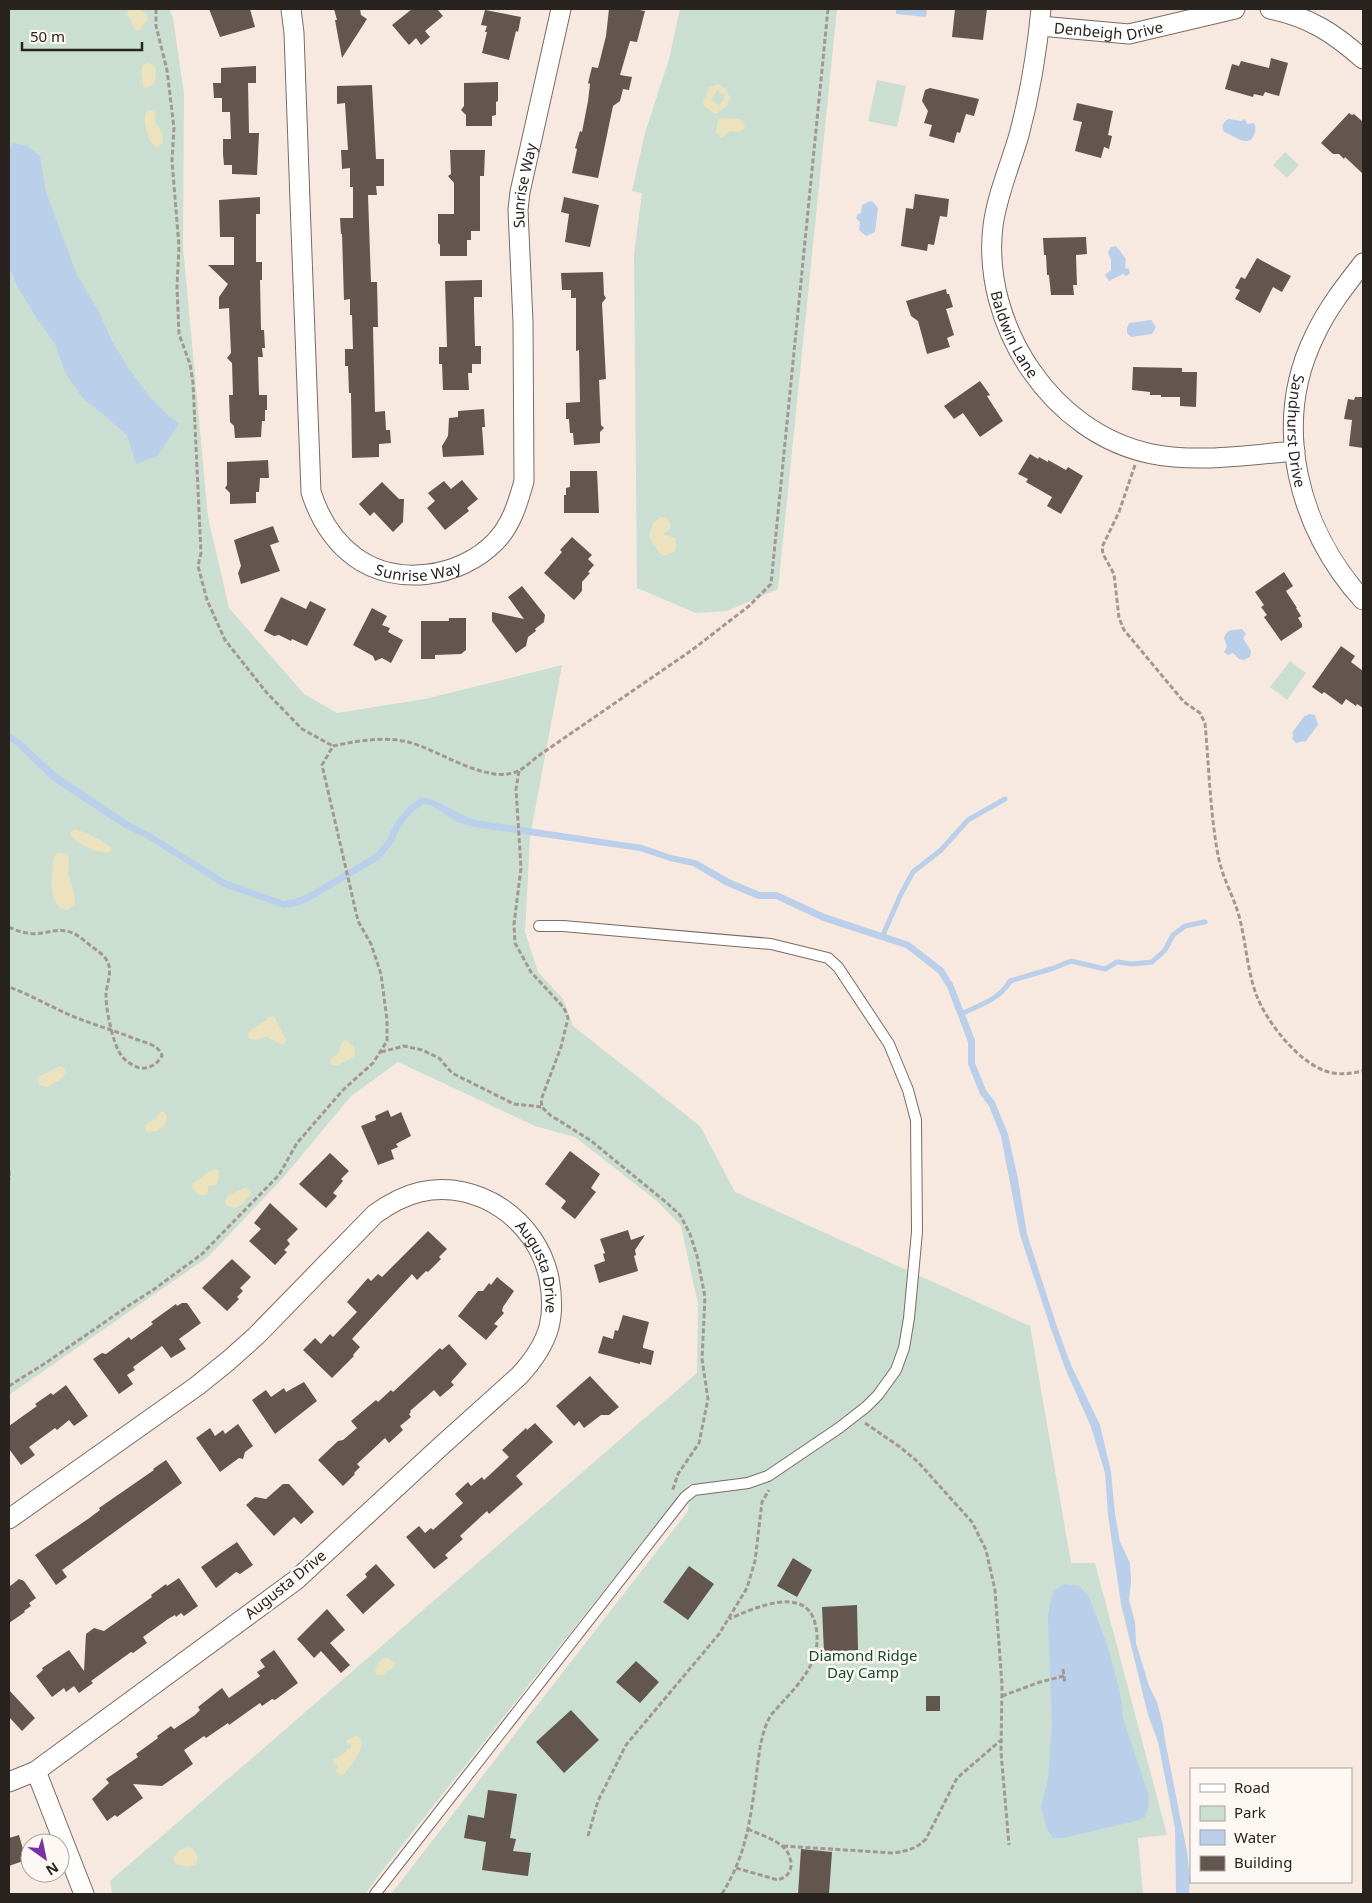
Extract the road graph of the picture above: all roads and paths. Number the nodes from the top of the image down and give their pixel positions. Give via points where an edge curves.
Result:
1 (156, 9) edge
2 (291, 9) edge
3 (561, 9) edge
4 (828, 9) edge
5 (1235, 9) edge
6 (1270, 9) edge
7 (1041, 18) edge
8 (1363, 59) edge
9 (1363, 263) edge
10 (1140, 450) junction
11 (1295, 451) junction
12 (1363, 600) edge
13 (333, 746) junction
14 (519, 771) junction
15 (539, 926) dead end
16 (9, 927) edge
17 (9, 987) edge
18 (112, 1029) junction
19 (380, 1052) junction
20 (1363, 1071) edge
21 (542, 1107) junction
22 (9, 1171) edge
23 (9, 1180) edge
24 (9, 1386) edge
25 (854, 1416) junction
26 (776, 1471) junction
27 (672, 1512) junction
28 (9, 1519) edge
29 (728, 1619) junction
30 (1063, 1669) dead end
31 (1064, 1676) junction
32 (1065, 1684) dead end
33 (1002, 1696) junction
34 (1001, 1740) junction
35 (36, 1771) junction
36 (9, 1782) edge
37 (748, 1829) junction
38 (588, 1836) dead end
39 (1009, 1845) dead end
40 (783, 1846) junction
41 (736, 1868) junction
42 (84, 1894) edge
43 (374, 1894) edge
44 (722, 1894) edge

1 - 13 path via 156,26 174,128 172,167 179,246 179,334 193,383 202,553 198,566 225,640 267,693 302,729
2 - 3 street, Sunrise Way via 310,492 325,524 356,558 372,567 418,575 449,570 486,551 508,525 519,502 524,481 523,322 518,210
4 - 14 path via 771,584 749,606 692,650
5 - 7 street, Denbeigh Drive via 1129,34
6 - 8 street via 1327,29
7 - 10 street, Baldwin Lane via 1024,116 1002,185 993,227 997,290 1016,345 1045,391 1073,417 1113,440
9 - 11 street, Sandhurst Drive via 1324,317 1305,359 1295,398
10 - 11 street, Baldwin Lane via 1191,459
10 - 20 path via 1119,512 1102,547 1114,574 1119,618 1124,630 1184,702 1200,713 1206,723 1218,856 1239,915 1256,994 1267,1017 1292,1048 1319,1067 1331,1073
11 - 12 street, Sandhurst Drive via 1300,486 1313,524 1342,574
13 - 14 path via 365,739 408,742 479,772 500,775
13 - 19 path via 322,765 358,921 371,944 381,974 387,1041
14 - 21 path via 516,810 521,868 514,924 515,943 531,972 564,1008 568,1018 541,1100
15 - 25 lane via 741,940 828,958 838,967 889,1044 908,1090 916,1120 917,1232 909,1318 896,1370 878,1395
16 - 18 path via 40,934 64,930 76,934 106,958 109,976 106,1007
17 - 18 path via 72,1016
18 - 18 path via 159,1048 162,1056 152,1066 138,1068 120,1054
19 - 21 path via 404,1046 422,1050 439,1058 452,1073 514,1104
19 - 24 path via 297,1143 279,1175 202,1254
21 - 27 path via 590,1140 667,1203 680,1215 690,1234 705,1297 702,1359 708,1399 699,1443 674,1484
22 - 23 path
25 - 26 lane
25 - 33 path via 918,1462 972,1522 986,1550 995,1590
26 - 27 lane via 748,1483 694,1490
26 - 29 path via 762,1502 755,1561 747,1588
27 - 43 lane
28 - 35 street, Augusta Drive via 228,1361 375,1214 399,1199 419,1192 454,1191 490,1201 503,1209 538,1246 551,1290 552,1312 543,1342 519,1376 296,1580
29 - 37 path via 760,1606 777,1602 796,1603 806,1608 814,1618 817,1630 814,1658 767,1722
29 - 38 path via 626,1744 598,1801
30 - 31 path
31 - 32 path
31 - 33 path
33 - 34 path
34 - 39 path
34 - 40 path via 957,1778 926,1839 908,1851 893,1853
35 - 36 street, Augusta Drive
35 - 42 street
37 - 40 path
37 - 41 path
40 - 41 path via 791,1862 790,1871 783,1878 778,1880
41 - 44 path

